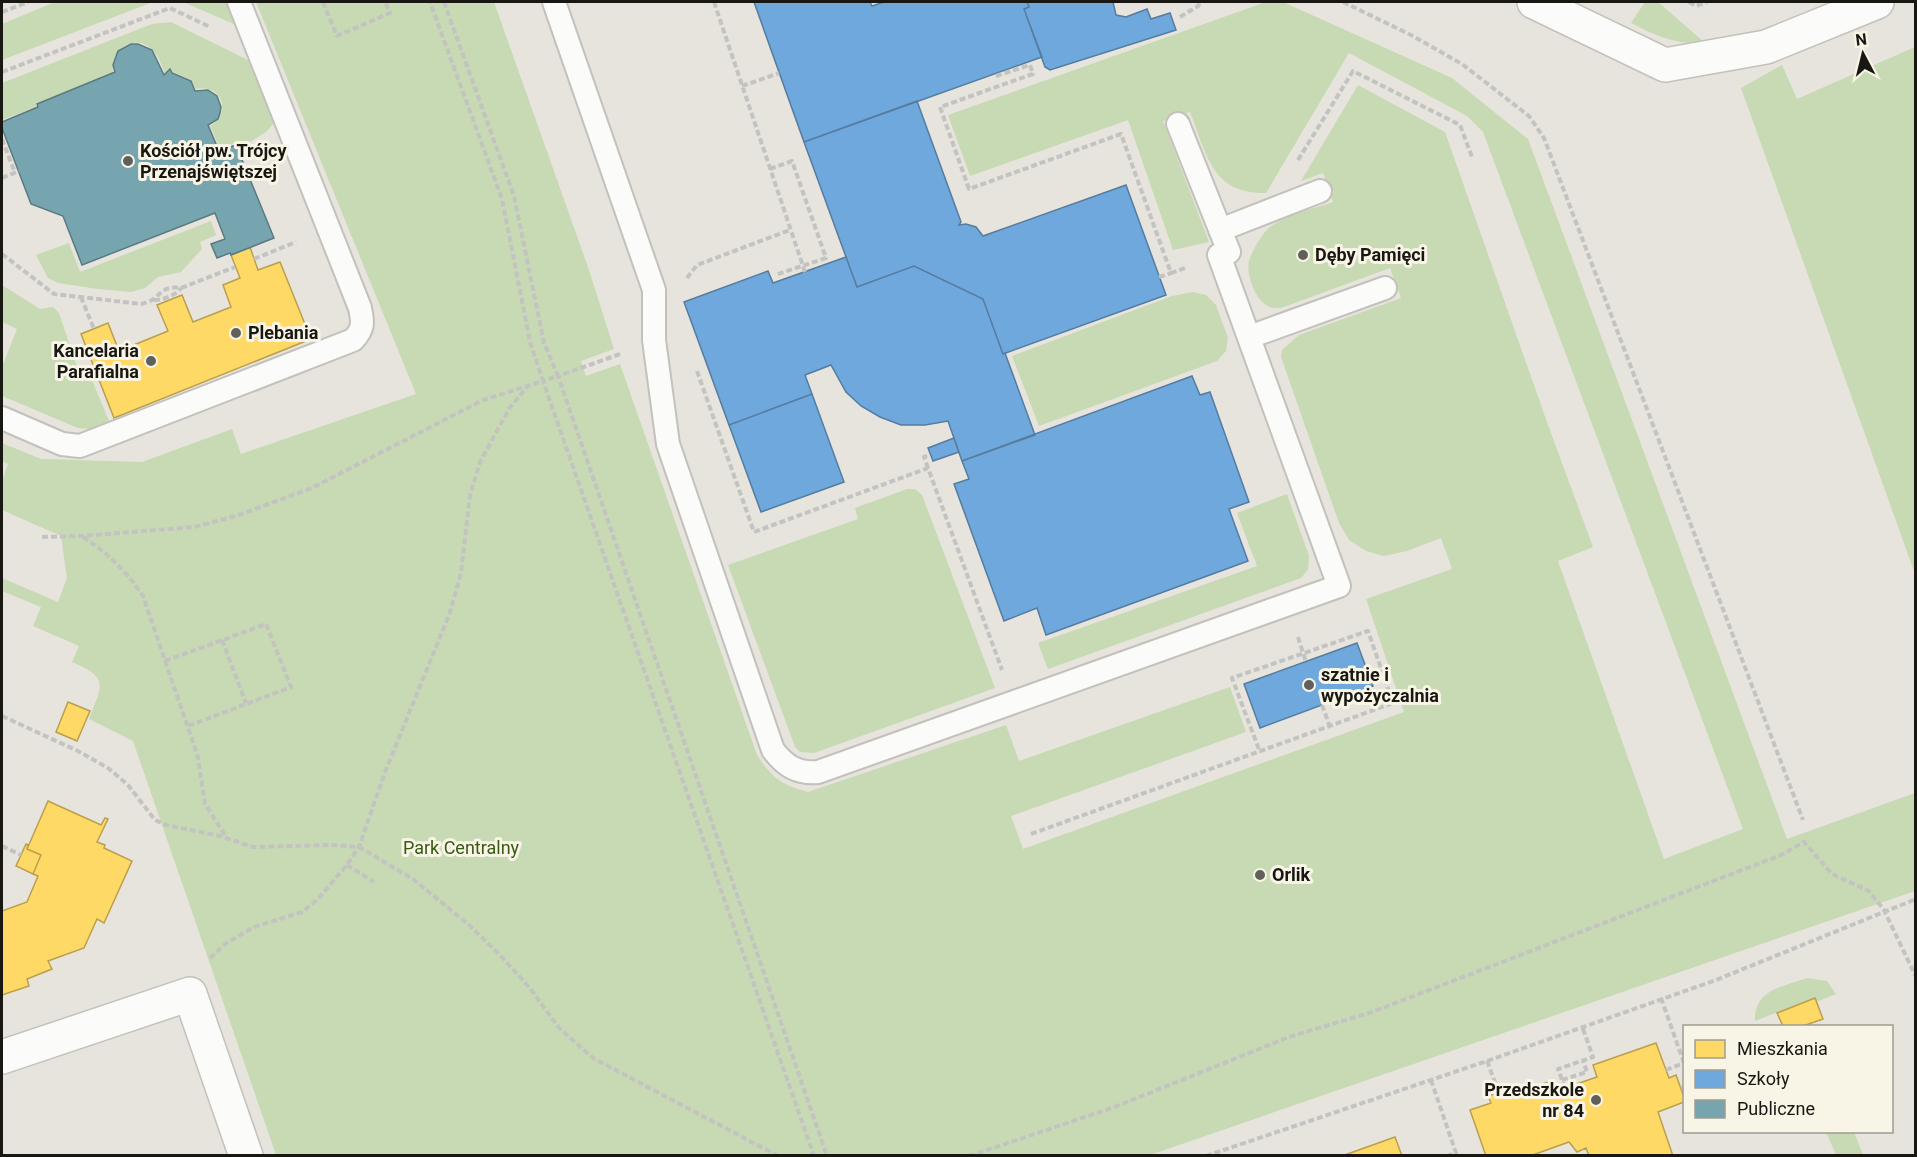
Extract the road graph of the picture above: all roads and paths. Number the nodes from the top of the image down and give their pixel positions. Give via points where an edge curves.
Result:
1 (28, 2) edge
2 (239, 2) edge
3 (323, 2) edge
4 (385, 2) edge
5 (430, 2) edge
6 (444, 2) edge
7 (554, 2) edge
8 (714, 2) edge
9 (1200, 2) edge
10 (1343, 2) edge
11 (1534, 2) edge
12 (1689, 2) edge
13 (1707, 2) edge
14 (1877, 2) edge
15 (2, 12) edge
16 (1180, 17) dead end
17 (220, 32) dead end
18 (2, 72) edge
19 (779, 73) dead end
20 (996, 76) dead end
21 (742, 86) junction
22 (1178, 124) dead end
23 (2, 139) edge
24 (1472, 157) dead end
25 (770, 169) junction
26 (2, 178) edge
27 (1320, 191) dead end
28 (1266, 212) junction
29 (790, 230) junction
30 (1220, 230) junction
31 (303, 239) dead end
32 (2, 254) edge
33 (1219, 255) junction
34 (254, 259) dead end
35 (802, 265) junction
36 (236, 267) dead end
37 (805, 272) dead end
38 (1171, 273) junction
39 (775, 275) dead end
40 (1159, 277) dead end
41 (684, 282) dead end
42 (181, 288) junction
43 (1385, 288) dead end
44 (81, 297) junction
45 (154, 300) junction
46 (94, 329) dead end
47 (1249, 338) junction
48 (605, 360) dead end
49 (694, 365) dead end
50 (558, 376) junction
51 (543, 381) junction
52 (527, 387) junction
53 (2, 418) edge
54 (930, 455) dead end
55 (928, 468) junction
56 (82, 536) junction
57 (42, 537) dead end
58 (222, 640) junction
59 (1303, 653) junction
60 (165, 661) junction
61 (1306, 662) dead end
62 (1014, 702) junction
63 (246, 703) junction
64 (1322, 705) dead end
65 (2, 716) edge
66 (188, 726) junction
67 (1330, 727) junction
68 (1260, 752) junction
69 (1803, 820) dead end
70 (1031, 834) dead end
71 (227, 838) junction
72 (2, 846) edge
73 (359, 847) junction
74 (21, 855) dead end
75 (347, 865) junction
76 (374, 882) dead end
77 (1916, 899) edge
78 (1884, 910) junction
79 (1916, 977) edge
80 (190, 994) junction
81 (1661, 998) junction
82 (1582, 1026) junction
83 (2, 1057) edge
84 (1683, 1060) edge
85 (1487, 1061) junction
86 (1582, 1061) junction
87 (1683, 1063) edge
88 (1666, 1070) dead end
89 (1431, 1080) junction
90 (1562, 1080) junction
91 (1565, 1088) dead end
92 (1499, 1093) dead end
93 (246, 1155) edge
94 (777, 1155) edge
95 (814, 1155) edge
96 (828, 1155) edge
97 (969, 1155) edge
98 (1206, 1155) edge
99 (1447, 1155) edge

1 - 15 path
2 - 53 lane via 360,308 361,332 353,340 80,446 62,444
3 - 4 path via 337,36 390,13
5 - 51 path via 502,199 530,342
6 - 50 path via 514,196 544,343
7 - 62 lane via 654,290 654,340 668,444 773,750 793,769 818,772
8 - 21 path
9 - 16 path
10 - 69 path via 1462,64 1529,116 1544,138
11 - 14 street via 1665,65 1766,47
12 - 13 path via 1696,6
17 - 18 path via 170,8
19 - 21 path
20 - 38 path via 1030,65 1033,74 940,107 969,189 1121,134
21 - 25 path
22 - 30 lane
23 - 26 path via 17,172
24 - 28 path via 1460,124 1353,70
25 - 29 path
25 - 35 path via 792,161 826,258
27 - 28 lane
28 - 30 lane
29 - 35 path
29 - 41 path via 698,265
30 - 33 lane via 1229,252
31 - 34 path
32 - 44 path via 54,294
33 - 38 path
33 - 47 lane
35 - 37 path
35 - 39 path
36 - 42 path
38 - 40 path
42 - 45 path via 169,298
42 - 45 path via 165,289
43 - 47 lane
44 - 45 path via 141,304
44 - 46 path
47 - 62 lane via 1339,586
48 - 50 path
49 - 55 path via 754,532
50 - 51 path
50 - 96 path
51 - 52 path
51 - 95 path
52 - 56 path via 483,400 312,488 247,513 194,527
52 - 73 path via 480,462 470,495 461,573 449,615
54 - 55 path via 924,457
55 - 62 path
56 - 57 path
56 - 60 path via 106,552 143,596
58 - 60 path
58 - 63 path
58 - 63 path via 266,624 291,687
59 - 61 path
59 - 67 path via 1368,631 1393,704
59 - 68 path via 1232,678
60 - 66 path
63 - 66 path
64 - 67 path
65 - 71 path via 108,768 128,785 155,820
66 - 71 path via 198,757 205,804
67 - 68 path
68 - 70 path
71 - 73 path via 253,847
72 - 74 path
73 - 75 path
73 - 94 path via 413,879 469,925 499,954 559,1028 593,1058
75 - 76 path
75 - 80 path via 302,912 254,927 225,944 196,970
77 - 78 path
78 - 79 path
78 - 81 path via 1716,980
78 - 97 path via 1869,891 1832,874 1804,842 1781,855 1372,1012 1289,1037 1112,1107
80 - 83 street
80 - 93 street
81 - 82 path
81 - 84 path
82 - 85 path
82 - 86 path via 1593,1057
85 - 89 path
85 - 92 path
86 - 90 path via 1558,1069
86 - 90 path via 1587,1072
87 - 88 path
89 - 98 path
89 - 99 path via 1456,1153
90 - 91 path

